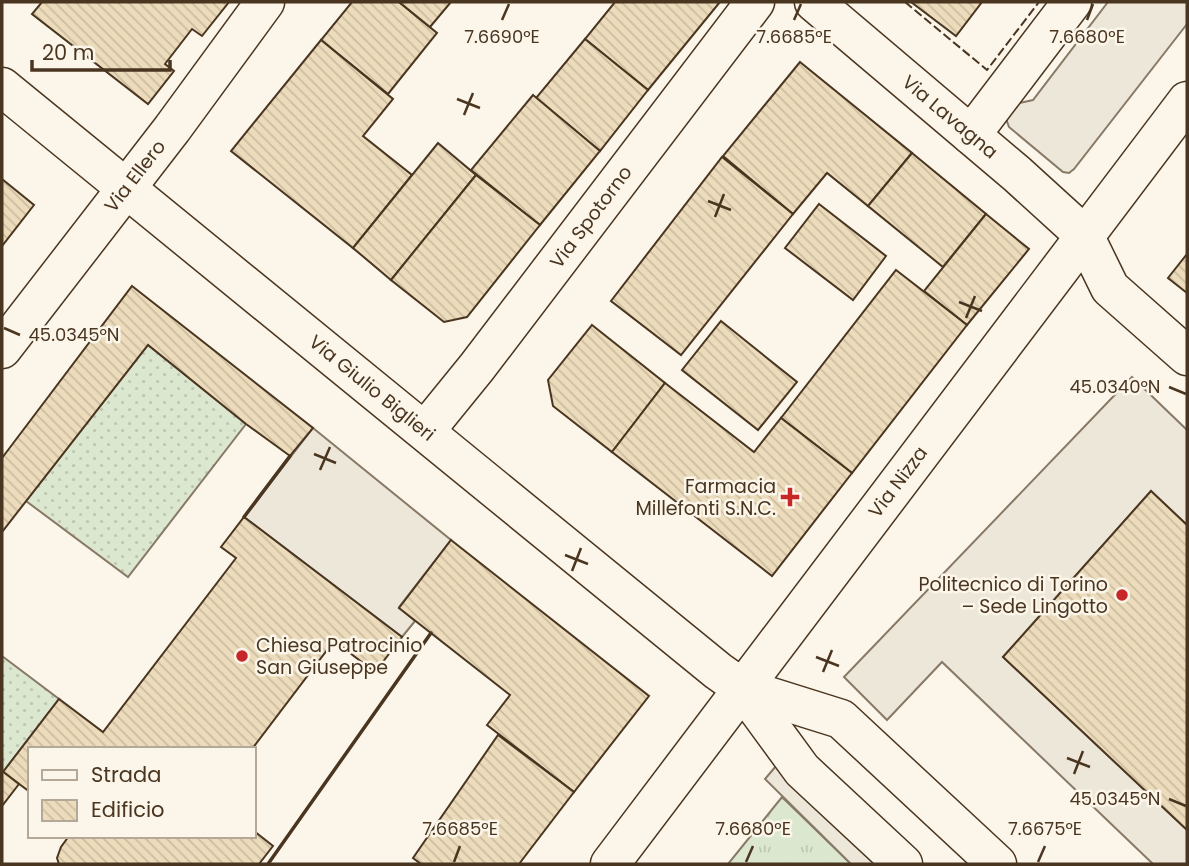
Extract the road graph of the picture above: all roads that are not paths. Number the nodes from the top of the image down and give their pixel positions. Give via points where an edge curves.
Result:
1 (265, 2) edge
2 (755, 2) edge
3 (814, 2) edge
4 (1072, 2) edge
5 (2, 87) edge
6 (1187, 101) edge
7 (971, 135) junction
8 (126, 188) junction
9 (1084, 235) junction
10 (2, 349) edge
11 (1187, 356) edge
12 (425, 431) junction
13 (742, 688) junction
14 (610, 864) edge
15 (903, 864) edge
16 (997, 864) edge

1 - 8 street, Via Ellero
2 - 12 street, Via Spotorno
3 - 7 street, Via Lavagna
4 - 7 street
5 - 8 street, Via Giulio Biglieri
6 - 9 street, Via Nizza
7 - 9 street, Via Lavagna
8 - 10 street, Via Ellero
8 - 12 street, Via Giulio Biglieri
9 - 11 street via 1110,288
9 - 13 street, Via Nizza
12 - 13 street, Via Giulio Biglieri
13 - 14 street, Via Nizza
13 - 15 street via 802,770
13 - 16 street via 841,719

